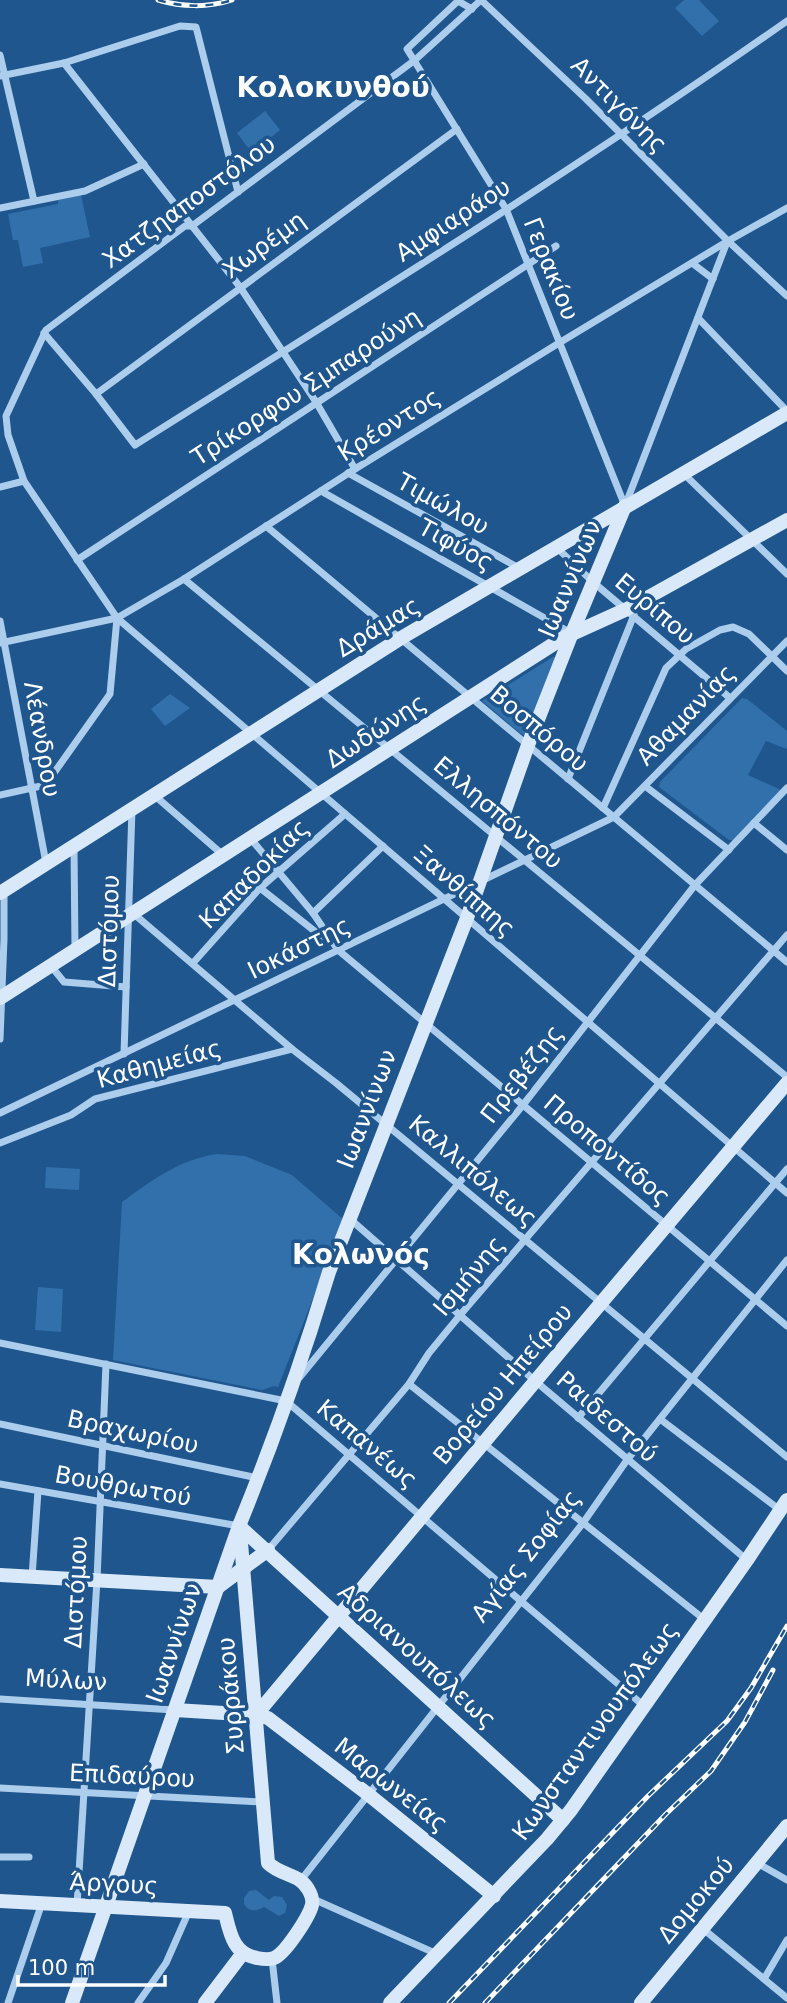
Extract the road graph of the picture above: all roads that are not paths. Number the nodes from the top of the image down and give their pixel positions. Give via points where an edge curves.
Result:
1 (481, 0) edge
2 (472, 9) junction
3 (787, 21) edge
4 (0, 55) edge
5 (415, 60) junction
6 (64, 62) junction
7 (2, 75) edge
8 (457, 129) junction
9 (620, 134) junction
10 (144, 164) junction
11 (238, 191) junction
12 (34, 201) junction
13 (0, 208) edge
14 (787, 208) edge
15 (506, 209) junction
16 (192, 226) junction
17 (727, 241) junction
18 (556, 246) dead end
19 (692, 263) junction
20 (530, 264) junction
21 (713, 279) junction
22 (240, 287) junction
23 (787, 296) edge
24 (698, 318) junction
25 (44, 333) junction
26 (559, 343) junction
27 (284, 352) junction
28 (96, 394) junction
29 (316, 402) junction
30 (787, 412) edge
31 (352, 471) junction
32 (683, 473) junction
33 (24, 481) junction
34 (0, 486) edge
35 (321, 492) junction
36 (625, 506) junction
37 (787, 520) edge
38 (266, 526) junction
39 (751, 539) junction
40 (556, 547) junction
41 (77, 560) junction
42 (519, 568) junction
43 (787, 573) edge
44 (184, 579) junction
45 (593, 582) junction
46 (489, 586) junction
47 (630, 612) junction
48 (117, 618) junction
49 (0, 621) edge
50 (572, 633) junction
51 (401, 638) junction
52 (787, 641) edge
53 (2, 643) edge
54 (678, 654) junction
55 (772, 656) junction
56 (787, 671) edge
57 (319, 689) junction
58 (470, 696) junction
59 (730, 698) junction
60 (251, 733) junction
61 (528, 746) junction
62 (390, 748) junction
63 (568, 779) junction
64 (645, 786) junction
65 (787, 788) edge
66 (31, 789) junction
67 (321, 794) junction
68 (0, 795) edge
69 (154, 795) junction
70 (603, 808) junction
71 (132, 809) junction
72 (345, 814) junction
73 (614, 817) junction
74 (754, 823) junction
75 (496, 836) junction
76 (251, 839) junction
77 (74, 846) junction
78 (383, 846) junction
79 (729, 850) junction
80 (787, 850) edge
81 (223, 856) junction
82 (525, 860) junction
83 (46, 864) junction
84 (278, 871) junction
85 (480, 882) junction
86 (695, 885) junction
87 (260, 888) junction
88 (2, 892) edge
89 (444, 898) junction
90 (313, 913) junction
91 (132, 915) junction
92 (467, 918) junction
93 (787, 935) edge
94 (333, 941) junction
95 (338, 950) junction
96 (75, 951) junction
97 (774, 951) junction
98 (639, 955) junction
99 (787, 962) edge
100 (193, 963) junction
101 (51, 967) junction
102 (127, 987) junction
103 (1, 997) edge
104 (235, 1000) junction
105 (716, 1018) junction
106 (587, 1022) junction
107 (425, 1023) junction
108 (0, 1039) edge
109 (292, 1049) junction
110 (124, 1054) junction
111 (787, 1077) edge
112 (659, 1083) junction
113 (787, 1083) edge
114 (523, 1105) junction
115 (0, 1113) edge
116 (386, 1124) junction
117 (0, 1143) edge
118 (733, 1147) junction
119 (591, 1162) junction
120 (787, 1169) edge
121 (775, 1183) junction
122 (458, 1184) junction
123 (787, 1193) edge
124 (350, 1219) junction
125 (666, 1225) junction
126 (525, 1239) junction
127 (396, 1259) junction
128 (787, 1260) edge
129 (710, 1261) junction
130 (756, 1300) junction
131 (601, 1303) junction
132 (461, 1314) junction
133 (787, 1326) edge
134 (644, 1339) junction
135 (0, 1343) edge
136 (106, 1364) junction
137 (692, 1378) junction
138 (534, 1380) junction
139 (409, 1384) junction
140 (289, 1394) junction
141 (578, 1418) junction
142 (660, 1419) junction
143 (0, 1424) edge
144 (484, 1444) junction
145 (104, 1445) junction
146 (350, 1454) junction
147 (787, 1457) edge
148 (627, 1460) junction
149 (259, 1478) junction
150 (0, 1484) edge
151 (38, 1491) junction
152 (100, 1500) junction
153 (783, 1505) edge
154 (423, 1517) junction
155 (583, 1523) junction
156 (239, 1526) junction
157 (268, 1550) junction
158 (747, 1560) junction
159 (244, 1568) junction
160 (0, 1575) edge
161 (32, 1577) junction
162 (97, 1580) junction
163 (218, 1587) junction
164 (522, 1601) junction
165 (340, 1616) junction
166 (705, 1620) junction
167 (0, 1699) edge
168 (90, 1704) junction
169 (439, 1706) junction
170 (644, 1706) junction
171 (175, 1710) junction
172 (256, 1715) junction
173 (0, 1788) edge
174 (84, 1793) junction
175 (369, 1795) junction
176 (145, 1796) junction
177 (263, 1802) junction
178 (563, 1820) junction
179 (787, 1826) edge
180 (0, 1857) edge
181 (29, 1857) dead end
182 (757, 1863) junction
183 (301, 1880) junction
184 (787, 1880) edge
185 (494, 1896) junction
186 (312, 1898) junction
187 (0, 1901) edge
188 (42, 1903) junction
189 (78, 1905) junction
190 (106, 1907) junction
191 (190, 1911) junction
192 (702, 1928) junction
193 (787, 1940) edge
194 (243, 1953) junction
195 (438, 1954) junction
196 (272, 1959) junction
197 (764, 1979) junction
198 (787, 1998) edge
199 (8, 2003) edge
200 (72, 2003) edge
201 (138, 2003) edge
202 (205, 2003) edge
203 (277, 2003) edge
204 (390, 2003) edge
205 (641, 2003) edge

1 - 2 street, Χατζηαποστόλου
1 - 9 street, Αντιγόνης
2 - 5 street, Χατζηαποστόλου
2 - 5 street via 462,1 454,4 408,46
3 - 9 street, Αμφιαράου
4 - 7 street
5 - 8 street, Γερακίου
5 - 11 street, Χατζηαποστόλου
6 - 7 street
6 - 10 street
6 - 11 street via 168,29 196,27
7 - 12 street
8 - 15 street, Γερακίου
8 - 22 street, Χωρέμη
9 - 15 street, Αμφιαράου
9 - 17 street, Αντιγόνης
10 - 12 street via 85,191
10 - 16 street
11 - 16 street, Χατζηαποστόλου
12 - 13 street
14 - 17 street, Κρέοντος
15 - 20 street, Γερακίου
15 - 27 street, Αμφιαράου
16 - 22 street
16 - 25 street, Χατζηαποστόλου via 185,226
17 - 19 street, Κρέοντος
17 - 21 street, Ιωαννίνων
17 - 23 street, Αντιγόνης
18 - 20 street, Τρίκορφου Σμπαρούνη
19 - 21 street
19 - 26 street, Κρέοντος
20 - 26 street, Γερακίου
20 - 29 street, Τρίκορφου Σμπαρούνη
21 - 24 street, Ιωαννίνων
22 - 27 street
22 - 28 street, Χωρέμη
24 - 30 street
24 - 36 street, Ιωαννίνων
25 - 28 street
25 - 33 street, Χατζηαποστόλου via 6,416
26 - 31 street, Κρέοντος
26 - 36 street, Γερακίου
27 - 28 street, Αμφιαράου via 135,445
27 - 29 street
29 - 31 street
29 - 41 street, Τρίκορφου Σμπαρούνη
30 - 32 street, Δράμας
31 - 35 street, Κρέοντος
31 - 42 street, Τιμώλου
32 - 36 street, Δράμας
32 - 39 street
33 - 34 street
33 - 41 street, Χατζηαποστόλου
35 - 38 street, Κρέοντος
35 - 46 street, Τιφύος
36 - 40 street, Δράμας
36 - 45 street, Ιωαννίνων
37 - 39 street, Δωδώνης
38 - 44 street, Κρέοντος
38 - 51 street, Βοσπόρου
39 - 43 street
39 - 47 street, Δωδώνης
40 - 42 street, Δράμας
40 - 45 street, Ευρίπου
41 - 48 street, Ξανθίππης
42 - 46 street, Δράμας
44 - 48 street, Κρέοντος
44 - 57 street, Ελλησπόντου
45 - 47 street, Ευρίπου
45 - 50 street, Ιωαννίνων
46 - 50 street, Τιφύος
46 - 51 street, Δράμας
47 - 50 street, Δωδώνης
47 - 54 street, Ευρίπου
47 - 63 street
48 - 53 street, Κρέοντος
48 - 60 street, Ξανθίππης
48 - 66 street via 110,694 49,780
49 - 53 street, Λέανδρου
50 - 58 street, Δωδώνης
50 - 61 street, Ιωαννίνων
51 - 57 street, Δράμας
51 - 58 street, Βοσπόρου
52 - 55 street, Αθαμανίας
53 - 66 street, Λέανδρου
54 - 55 street via 733,627 747,632
54 - 59 street, Ευρίπου
54 - 70 street via 666,668
55 - 56 street
55 - 59 street, Αθαμανίας
57 - 60 street, Δράμας
57 - 62 street, Ελλησπόντου
58 - 61 street, Βοσπόρου
58 - 62 street, Δωδώνης
59 - 64 street, Αθαμανίας
60 - 67 street, Ξανθίππης
60 - 69 street, Δράμας
61 - 63 street, Βοσπόρου
61 - 75 street, Ιωαννίνων
62 - 67 street, Δωδώνης
62 - 75 street, Ελλησπόντου
63 - 70 street, Βοσπόρου
64 - 73 street, Αθαμανίας
64 - 79 street
65 - 74 street, Πρεβέζης
66 - 68 street
66 - 83 street, Λέανδρου
67 - 72 street, Ξανθίππης
67 - 76 street, Δωδώνης
69 - 71 street, Δράμας
69 - 81 street
70 - 73 street, Βοσπόρου
71 - 77 street, Δράμας
71 - 91 street, Διστόμου
72 - 78 street, Ξανθίππης
72 - 84 street, Καπαδοκίας
73 - 82 street, Ιοκάστης
73 - 86 street, Βοσπόρου
74 - 79 street, Πρεβέζης
74 - 80 street
75 - 82 street, Ελλησπόντου
75 - 85 street, Ιωαννίνων
76 - 81 street, Δωδώνης
76 - 84 street
77 - 83 street, Δράμας
77 - 96 street
78 - 89 street, Ξανθίππης
78 - 90 street
79 - 86 street, Πρεβέζης
81 - 91 street, Δωδώνης
82 - 85 street, Ιοκάστης
82 - 98 street, Ελλησπόντου
83 - 88 street, Δράμας
84 - 87 street, Καπαδοκίας
84 - 90 street
85 - 89 street, Ιοκάστης
85 - 92 street, Ιωαννίνων
86 - 97 street, Βοσπόρου
86 - 98 street, Πρεβέζης
87 - 94 street
87 - 100 street, Καπαδοκίας
88 - 103 street
89 - 92 street, Ξανθίππης
89 - 95 street, Ιοκάστης
90 - 94 street
91 - 96 street, Δωδώνης
91 - 100 street, Καλλιπόλεως
91 - 102 street, Διστόμου
92 - 106 street, Ξανθίππης
92 - 107 street, Ιωαννίνων
93 - 97 street, Ισμήνης
94 - 95 street
95 - 104 street, Ιοκάστης
95 - 107 street, Προποντίδος
96 - 101 street, Δωδώνης
97 - 99 street, Βοσπόρου
97 - 105 street, Ισμήνης
98 - 105 street, Ελλησπόντου
98 - 106 street, Πρεβέζης
100 - 104 street, Καλλιπόλεως
101 - 102 street via 64,982
101 - 103 street, Δωδώνης
102 - 110 street, Διστόμου
103 - 108 street
104 - 109 street, Καλλιπόλεως
104 - 110 street, Ιοκάστης
105 - 111 street, Ελλησπόντου
105 - 112 street, Ισμήνης
106 - 112 street, Ξανθίππης
106 - 114 street, Πρεβέζης
107 - 114 street, Προποντίδος
107 - 116 street, Ιωαννίνων
109 - 116 street, Καλλιπόλεως
109 - 117 street, Καθημείας via 95,1098 71,1115
110 - 115 street, Ιοκάστης
112 - 118 street, Ξανθίππης
112 - 119 street, Ισμήνης
113 - 118 street, Βορείου Ηπείρου
114 - 119 street, Προποντίδος
114 - 122 street, Πρεβέζης
116 - 122 street, Καλλιπόλεως
116 - 124 street, Ιωαννίνων
118 - 121 street, Ξανθίππης
118 - 125 street, Βορείου Ηπείρου
119 - 125 street, Προποντίδος
119 - 126 street, Ισμήνης
120 - 121 street
121 - 123 street, Ξανθίππης
121 - 129 street
122 - 126 street, Καλλιπόλεως
122 - 127 street, Πρεβέζης
124 - 127 street, Ραιδεστού
124 - 140 street, Ιωαννίνων
125 - 129 street, Προποντίδος
125 - 131 street, Βορείου Ηπείρου
126 - 131 street, Καλλιπόλεως
126 - 132 street, Ισμήνης
127 - 132 street, Ραιδεστού
127 - 140 street, Πρεβέζης
128 - 130 street, Αγίας Σοφίας
129 - 130 street, Προποντίδος
129 - 134 street
130 - 133 street, Προποντίδος
130 - 137 street, Αγίας Σοφίας
131 - 134 street, Καλλιπόλεως
131 - 138 street, Βορείου Ηπείρου
132 - 138 street, Ραιδεστού
132 - 139 street, Ισμήνης
134 - 137 street, Καλλιπόλεως
134 - 141 street
135 - 136 street, Καπανέως
136 - 140 street, Καπανέως
136 - 145 street, Διστόμου
137 - 142 street, Αγίας Σοφίας
137 - 147 street, Καλλιπόλεως
138 - 141 street, Ραιδεστού
138 - 144 street, Βορείου Ηπείρου
139 - 144 street
139 - 146 street, Ισμήνης
140 - 146 street, Καπανέως
140 - 149 street, Ιωαννίνων
141 - 148 street, Ραιδεστού
142 - 148 street, Αγίας Σοφίας
142 - 153 street
143 - 145 street, Βραχωρίου
144 - 154 street, Βορείου Ηπείρου
144 - 155 street
145 - 149 street, Βραχωρίου
145 - 152 street, Διστόμου
146 - 154 street, Καπανέως
146 - 157 street, Ισμήνης
148 - 155 street, Αγίας Σοφίας
148 - 158 street, Ραιδεστού
149 - 156 street, Ιωαννίνων
150 - 151 street, Βουθρωτού
151 - 152 street, Βουθρωτού
151 - 161 street
152 - 156 street, Βουθρωτού
152 - 162 street, Διστόμου
153 - 158 street, Κωνσταντινουπόλεως
154 - 164 street, Καπανέως
154 - 165 street, Βορείου Ηπείρου
155 - 164 street, Αγίας Σοφίας
155 - 166 street
156 - 157 street, Αδριανουπόλεως
156 - 159 street, Συρράκου
156 - 163 street, Ιωαννίνων
157 - 159 street
157 - 165 street, Αδριανουπόλεως
158 - 166 street, Κωνσταντινουπόλεως
159 - 163 street
159 - 172 street, Συρράκου
160 - 161 street
161 - 162 street
162 - 163 street
162 - 168 street, Διστόμου
163 - 171 street, Ιωαννίνων
164 - 169 street, Αγίας Σοφίας
164 - 170 street, Καπανέως
165 - 169 street, Αδριανουπόλεως
165 - 172 street, Βορείου Ηπείρου
166 - 170 street, Κωνσταντινουπόλεως
167 - 168 street, Μύλων
168 - 171 street, Μύλων
168 - 174 street, Διστόμου
169 - 175 street, Αγίας Σοφίας
169 - 178 street, Αδριανουπόλεως
170 - 178 street, Κωνσταντινουπόλεως
171 - 172 street, Μύλων
171 - 176 street, Ιωαννίνων
172 - 175 street, Μαρωνείας via 268,1718
172 - 177 street, Συρράκου
173 - 174 street, Επιδαύρου
174 - 176 street, Επιδαύρου
174 - 189 street, Διστόμου
175 - 183 street, Αγίας Σοφίας
175 - 185 street, Μαρωνείας
176 - 177 street, Επιδαύρου
176 - 190 street, Ιωαννίνων
177 - 183 street, Συρράκου via 268,1863
178 - 185 street, Κωνσταντινουπόλεως
179 - 182 street, Δομοκού
180 - 181 street
182 - 184 street
182 - 192 street, Δομοκού
183 - 186 street
185 - 195 street, Κωνσταντινουπόλεως
186 - 195 street
186 - 196 street via 302,1926
187 - 188 street, Άργους
188 - 189 street, Άργους
188 - 199 street
189 - 190 street, Άργους
190 - 191 street, Άργους
190 - 200 street, Ιωαννίνων
191 - 194 street, Άργους via 225,1913 233,1941
191 - 201 street via 166,1963
192 - 197 street
192 - 205 street, Δομοκού
193 - 197 street
194 - 196 street
194 - 202 street
195 - 204 street, Κωνσταντινουπόλεως
196 - 203 street
197 - 198 street

